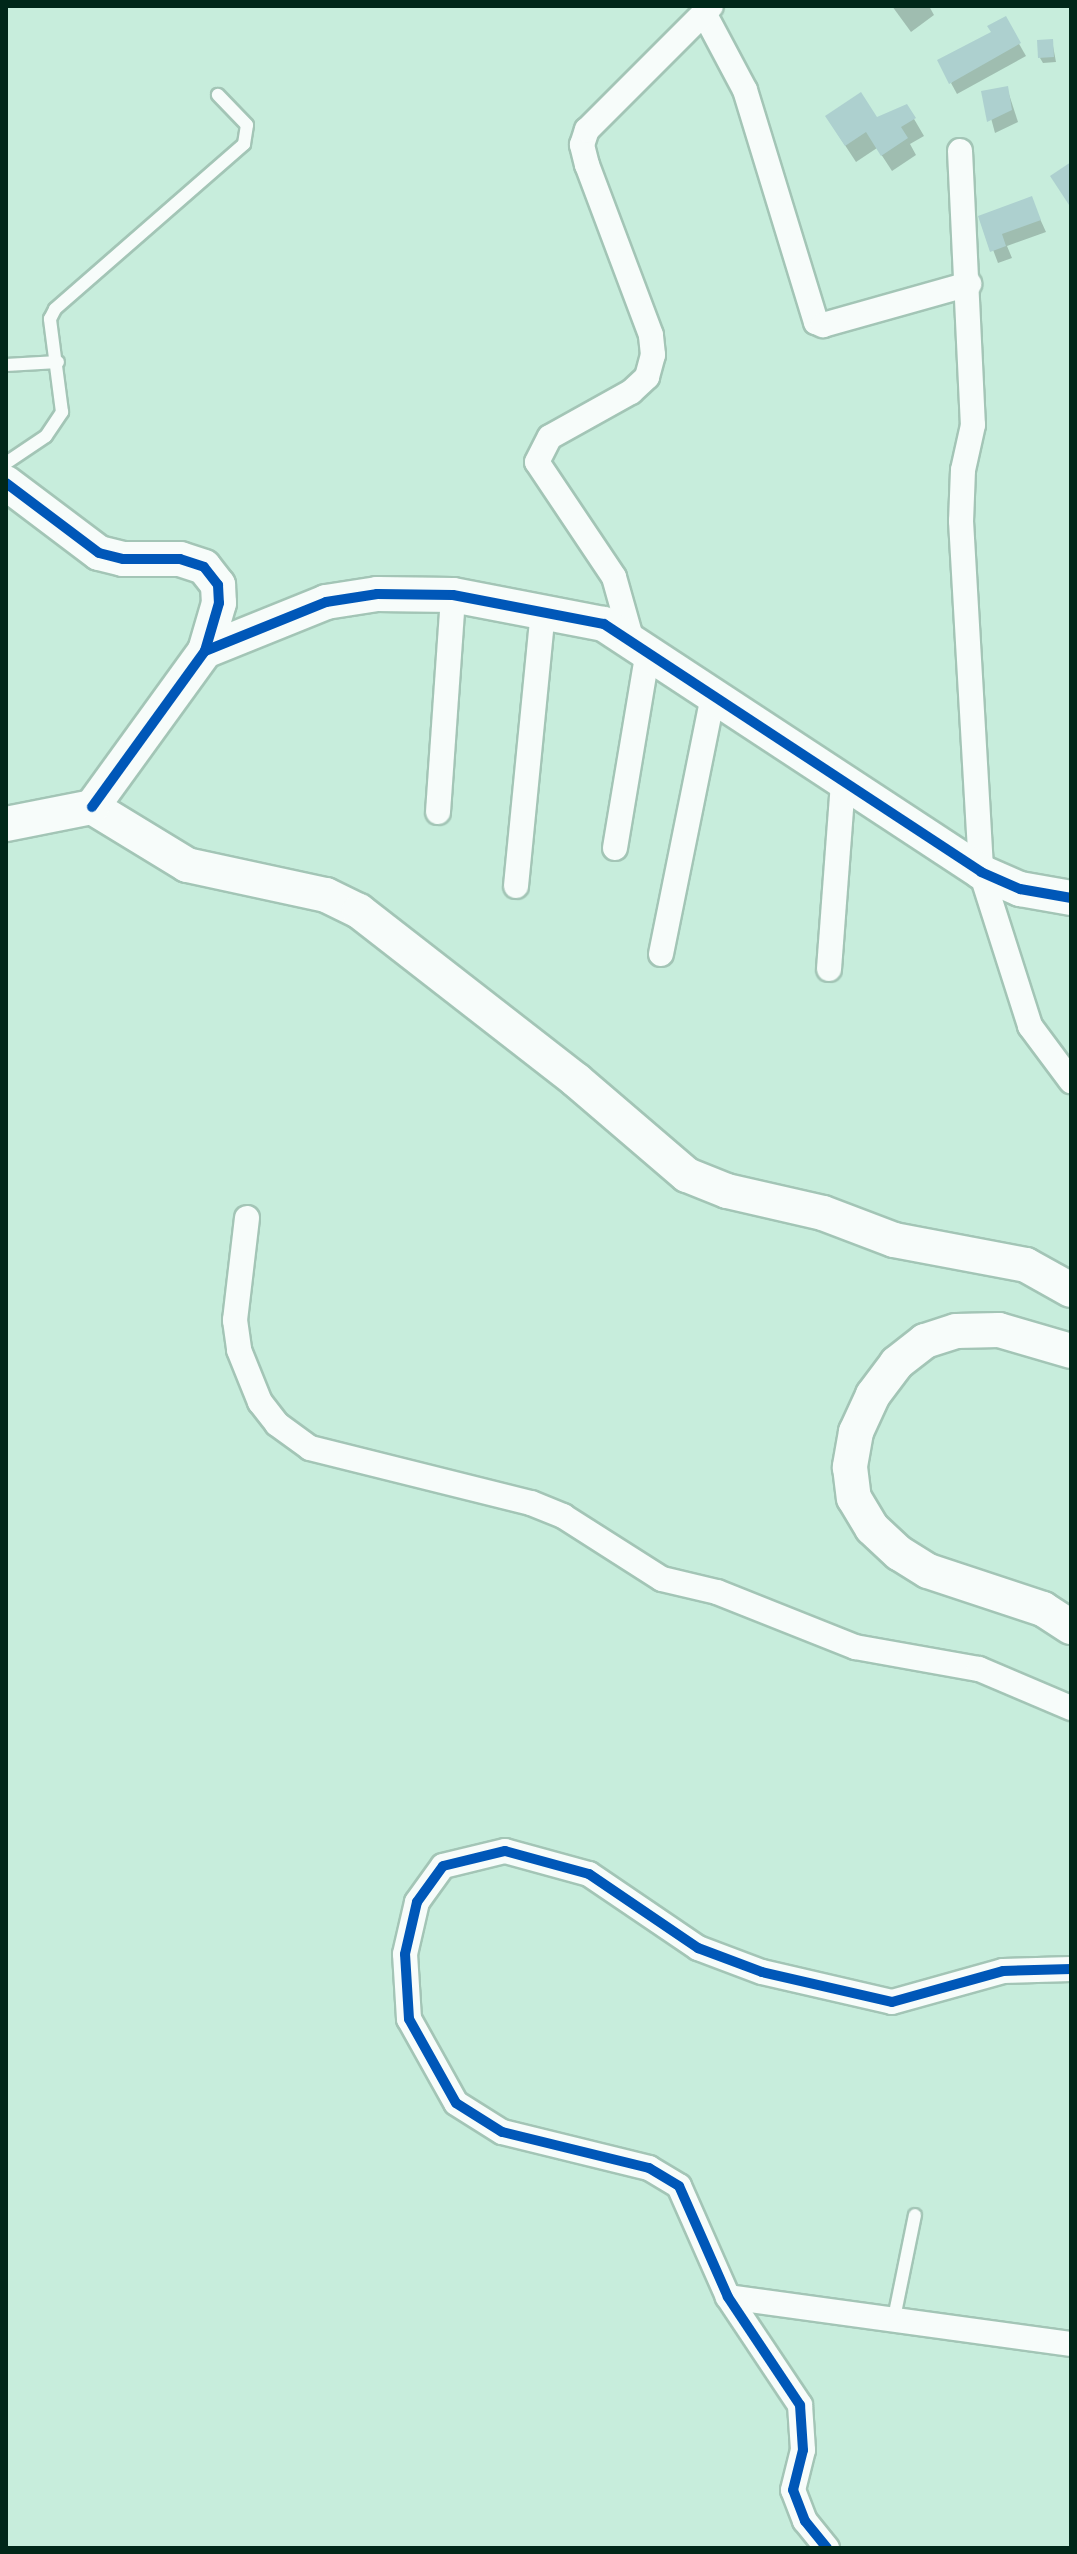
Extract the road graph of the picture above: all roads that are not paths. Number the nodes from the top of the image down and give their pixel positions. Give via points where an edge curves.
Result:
1 (708, 9) edge
2 (218, 95) dead end
3 (960, 151) dead end
4 (969, 284) junction
5 (58, 362) junction
6 (6, 365) edge
7 (6, 463) edge
8 (6, 483) edge
9 (453, 595) junction
10 (543, 610) junction
11 (640, 646) junction
12 (205, 651) junction
13 (713, 695) junction
14 (843, 781) junction
15 (92, 807) junction
16 (438, 812) dead end
17 (6, 824) edge
18 (615, 848) dead end
19 (981, 872) junction
20 (516, 886) dead end
21 (1071, 898) edge
22 (661, 954) dead end
23 (829, 969) dead end
24 (1071, 1081) edge
25 (247, 1218) dead end
26 (1071, 1290) edge
27 (1071, 1351) edge
28 (1071, 1627) edge
29 (1071, 1708) edge
30 (1071, 1969) edge
31 (915, 2215) dead end
32 (728, 2297) junction
33 (894, 2318) junction
34 (1071, 2344) edge
35 (827, 2548) edge

1 - 4 street via 745,90 816,322 823,325
1 - 11 street via 595,119 582,145 651,335 647,377 631,392 550,437 537,462 614,577
2 - 5 lane via 247,125 244,144 55,309 50,319
3 - 4 street
4 - 19 street via 973,425 963,470 961,521
5 - 6 lane
5 - 7 lane via 58,422
8 - 12 street via 99,553 123,559 180,559 204,567 218,585 219,603
9 - 10 street
9 - 12 street via 377,594 326,602
9 - 16 street
10 - 11 street via 604,624
10 - 20 street
11 - 13 street
11 - 18 street
12 - 15 street
13 - 14 street
13 - 22 street
14 - 19 street
14 - 23 street
15 - 17 street
15 - 26 street via 187,865 326,895 359,911 576,1080 687,1175 727,1191 823,1213 894,1240 1026,1265
19 - 21 street via 1020,889
19 - 24 street via 1030,1026
25 - 29 street via 235,1320 239,1350 260,1402 277,1424 310,1448 531,1503 563,1516 662,1579 717,1592 855,1647 979,1669
27 - 28 street via 999,1330 956,1331 925,1341 897,1363 873,1395 856,1432 850,1467 854,1498 872,1528 899,1553 928,1571 1043,1609
30 - 32 street via 1003,1971 892,2002 762,1972 698,1948 589,1874 505,1851 443,1866 417,1902 405,1954 409,2019 456,2103 502,2132 649,2168 679,2186
31 - 33 lane
32 - 33 street
32 - 35 street via 800,2405 803,2450 793,2490 805,2521
33 - 34 street

